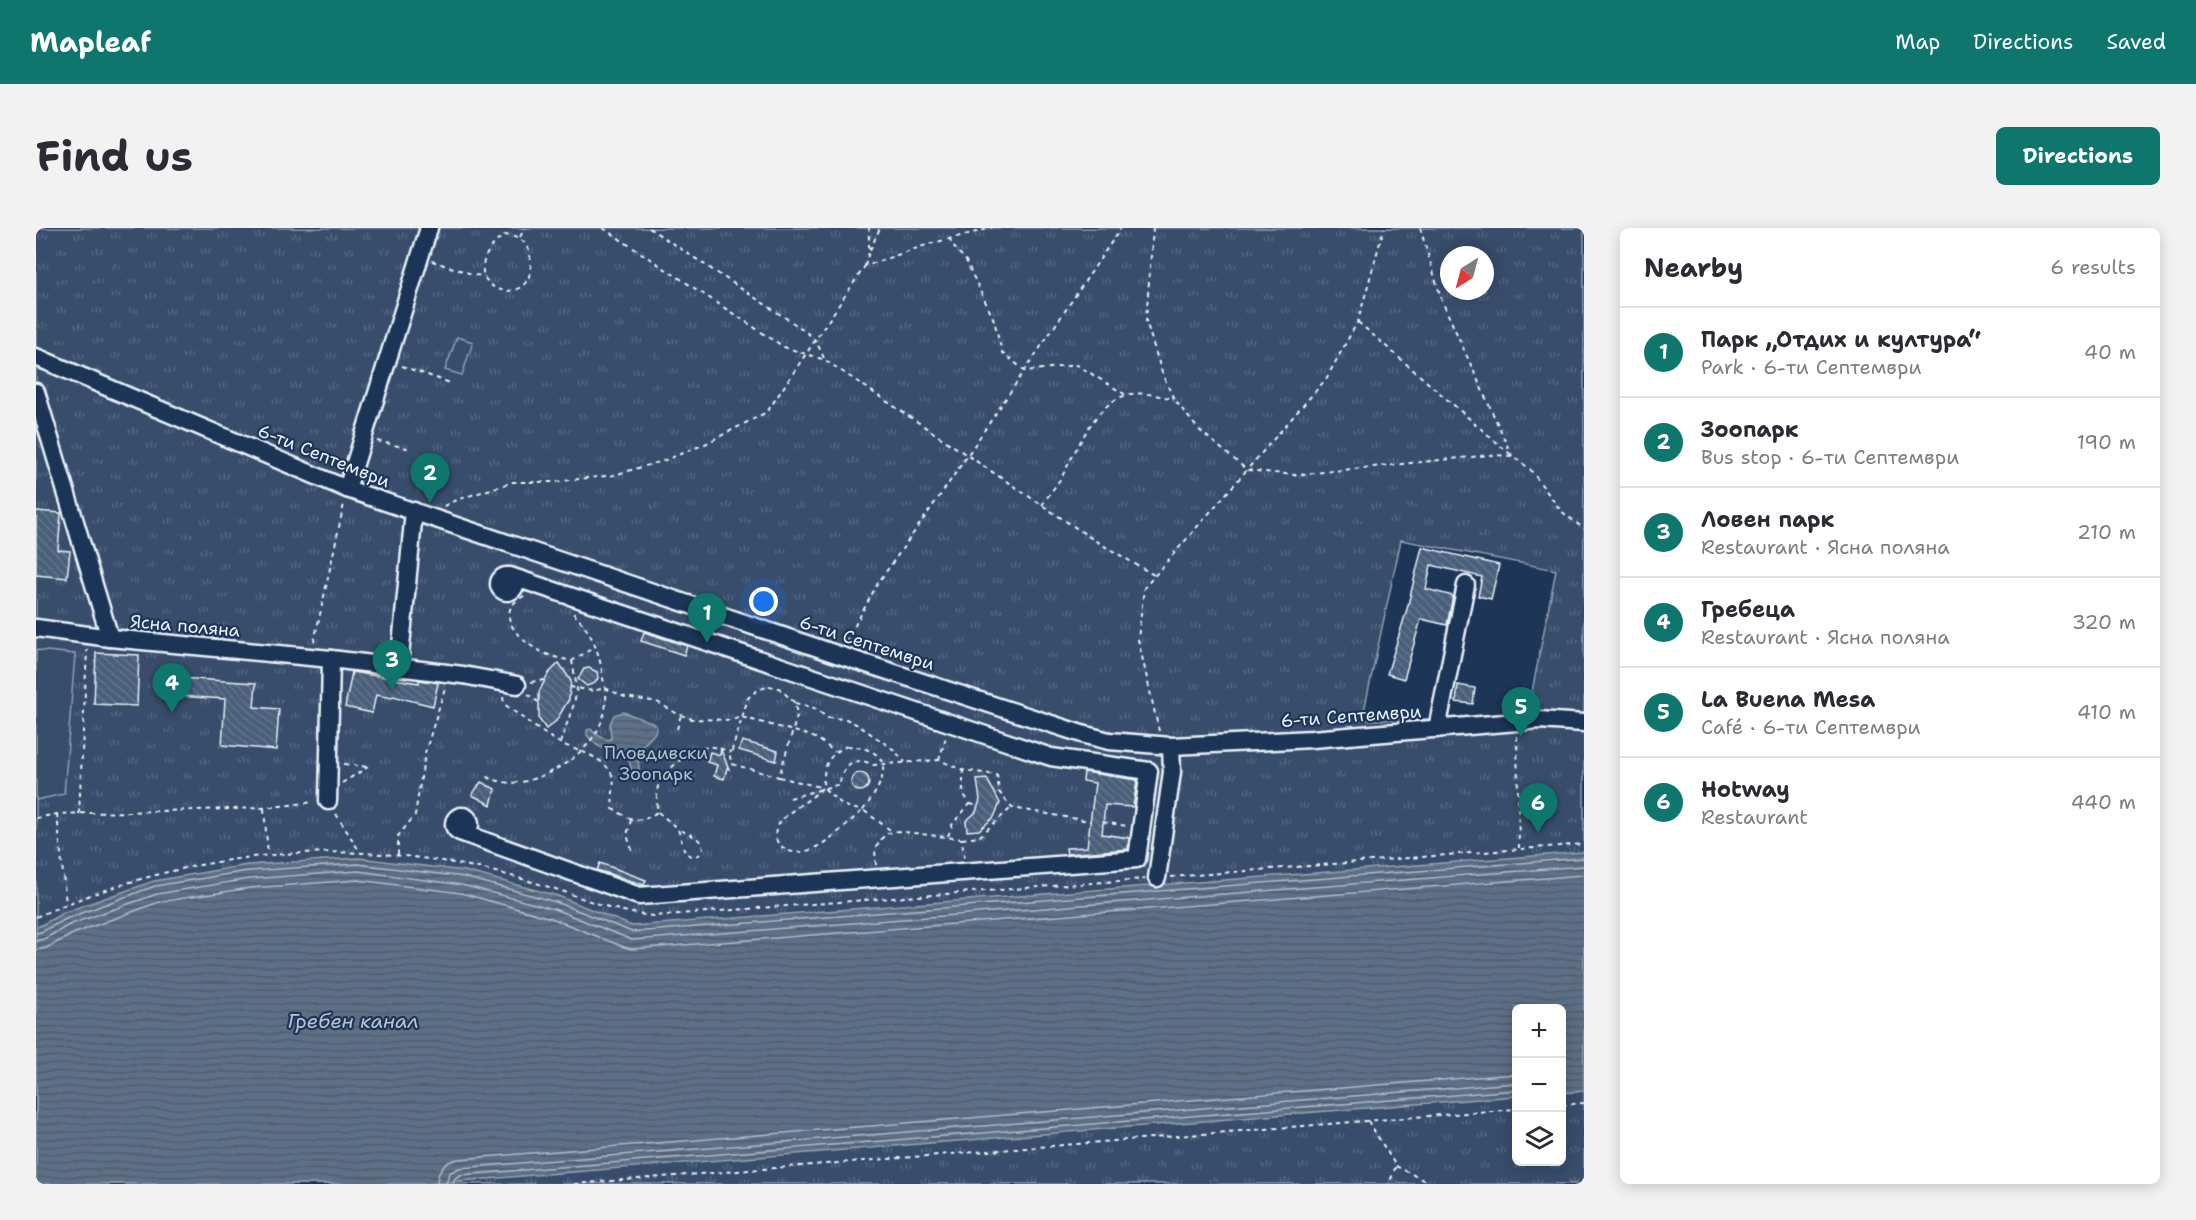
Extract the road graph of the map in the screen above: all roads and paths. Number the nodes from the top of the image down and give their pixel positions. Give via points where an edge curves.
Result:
1 (429, 228) edge
2 (502, 228) edge
3 (525, 228) edge
4 (603, 228) edge
5 (649, 228) edge
6 (869, 228) edge
7 (880, 228) edge
8 (992, 228) edge
9 (1121, 228) edge
10 (1153, 228) edge
11 (1384, 228) edge
12 (1420, 228) edge
13 (504, 235) junction
14 (520, 237) junction
15 (949, 238) junction
16 (869, 252) junction
17 (419, 257) junction
18 (865, 266) junction
19 (484, 276) junction
20 (1358, 321) junction
21 (816, 341) junction
22 (807, 354) junction
23 (36, 357) edge
24 (825, 360) junction
25 (386, 361) junction
26 (1025, 371) junction
27 (450, 383) dead end
28 (36, 392) edge
29 (1126, 395) junction
30 (1174, 399) junction
31 (363, 438) junction
32 (411, 449) dead end
33 (968, 455) junction
34 (1512, 456) junction
35 (1247, 470) junction
36 (347, 489) junction
37 (1042, 506) junction
38 (419, 513) junction
39 (1584, 529) edge
40 (1154, 575) junction
41 (510, 576) dead end
42 (1466, 585) dead end
43 (528, 594) dead end
44 (571, 611) dead end
45 (36, 628) edge
46 (88, 635) junction
47 (110, 638) junction
48 (596, 646) junction
49 (839, 655) junction
50 (310, 657) junction
51 (331, 659) junction
52 (572, 661) junction
53 (399, 667) junction
54 (449, 673) junction
55 (509, 683) joint
56 (570, 687) dead end
57 (577, 688) junction
58 (605, 688) junction
59 (795, 703) junction
60 (565, 708) dead end
61 (572, 710) junction
62 (681, 715) junction
63 (741, 717) junction
64 (1517, 722) junction
65 (1584, 723) edge
66 (950, 724) junction
67 (677, 729) dead end
68 (1437, 729) junction
69 (793, 731) junction
70 (560, 743) junction
71 (1167, 746) junction
72 (581, 751) junction
73 (731, 752) junction
74 (835, 752) junction
75 (939, 760) junction
76 (905, 762) junction
77 (329, 763) junction
78 (882, 763) junction
79 (963, 770) junction
80 (487, 777) dead end
81 (779, 777) junction
82 (823, 787) junction
83 (329, 796) junction
84 (790, 798) dead end
85 (970, 804) junction
86 (978, 806) dead end
87 (264, 808) junction
88 (1012, 808) junction
89 (863, 810) junction
90 (657, 812) junction
91 (57, 814) junction
92 (79, 814) junction
93 (36, 818) edge
94 (631, 820) junction
95 (1090, 821) dead end
96 (1103, 822) dead end
97 (1141, 828) junction
98 (678, 829) junction
99 (460, 832) dead end
100 (893, 832) junction
101 (948, 836) junction
102 (962, 839) junction
103 (1519, 848) dead end
104 (360, 852) dead end
105 (633, 853) dead end
106 (268, 854) dead end
107 (398, 855) dead end
108 (1159, 858) junction
109 (1137, 859) junction
110 (965, 871) junction
111 (876, 877) junction
112 (1157, 878) dead end
113 (66, 904) dead end
114 (1584, 1103) edge
115 (1566, 1105) edge
116 (1512, 1108) edge
117 (1368, 1121) junction
118 (1396, 1166) junction
119 (574, 1184) edge
120 (1389, 1184) edge
121 (1431, 1184) edge

1 - 17 street
2 - 13 path
3 - 14 path
4 - 22 path via 784,348
5 - 21 path
6 - 16 path
7 - 16 path
8 - 15 path
9 - 26 path
10 - 30 path via 1146,321
11 - 20 path
12 - 34 path via 1442,301
13 - 14 path
13 - 19 path via 483,262
14 - 19 path via 531,260 524,286 501,292
15 - 18 path
15 - 26 path via 965,259 993,320 1002,352
16 - 18 path
17 - 19 path
17 - 25 street
18 - 21 path
20 - 34 path
20 - 35 path via 1326,379
21 - 22 path
21 - 24 path
22 - 24 path
22 - 38 path via 767,412 705,444 614,475 513,482
23 - 36 street, 6-ти Септември
24 - 33 path
25 - 27 path
25 - 31 street
26 - 29 path via 1077,365
26 - 33 path
28 - 47 street
29 - 30 path
29 - 37 path via 1104,409 1083,436
30 - 35 path via 1198,429
31 - 32 path
31 - 36 street
33 - 37 path
33 - 49 path via 878,583
34 - 35 path via 1490,454 1294,475
34 - 39 path via 1530,469 1562,510
35 - 40 path
36 - 38 street, 6-ти Септември
36 - 50 path
37 - 40 path
38 - 49 street, 6-ти Септември
38 - 53 street
40 - 71 path via 1144,588 1138,639
41 - 66 street
42 - 68 street
43 - 52 path via 515,600 510,608 513,629 521,639 547,655
44 - 48 path via 584,624
45 - 46 street, Ясна поляна
46 - 47 street, Ясна поляна
46 - 92 path
47 - 50 street, Ясна поляна
48 - 52 path
48 - 58 path
49 - 71 street, 6-ти Септември via 1082,734 1109,741
50 - 51 street, Ясна поляна
51 - 53 street, Ясна поляна
51 - 77 street
52 - 57 path
53 - 54 street, Ясна поляна
54 - 55 street, Ясна поляна
54 - 107 path via 425,753 416,815 398,836
55 - 70 path via 504,704
56 - 57 path
57 - 58 path
57 - 61 path
58 - 62 path via 625,697 657,702
58 - 72 path via 607,699 601,724
59 - 63 path via 779,688 769,686 748,698
59 - 69 path
59 - 76 path via 814,708 828,718 846,719 858,725
60 - 61 path
61 - 70 path
62 - 63 path via 716,720
62 - 67 path
63 - 69 path
63 - 73 path
64 - 65 street, 6-ти Септември
64 - 68 street, 6-ти Септември
64 - 103 path
66 - 75 path
66 - 97 street via 1051,757 1149,771
68 - 71 street, 6-ти Септември
69 - 74 path via 818,739
69 - 81 path
70 - 72 path
71 - 108 street via 1172,772
72 - 80 path via 558,768 528,782 503,784
72 - 94 path via 606,766 613,778 613,809
73 - 81 path via 732,764
73 - 90 path via 710,746 672,768 660,782
74 - 78 path via 847,746 863,747
74 - 82 path via 827,762
75 - 76 path
75 - 79 path
76 - 78 path
77 - 83 street
77 - 83 path via 368,767
78 - 82 path via 854,761 846,766 840,784
78 - 89 path via 884,777
79 - 85 path via 963,793
79 - 88 path via 997,775 999,792
81 - 82 path
82 - 84 path
82 - 89 path via 840,804
82 - 89 path via 777,826 774,835 787,851 803,852 822,845
83 - 87 path
83 - 104 path
85 - 86 path
85 - 101 path via 953,823
87 - 92 path
87 - 106 path
88 - 95 path
88 - 102 path via 980,837
89 - 100 path
90 - 94 path via 647,820
90 - 98 path
91 - 92 path
91 - 93 path
91 - 113 path
94 - 105 path via 627,835
96 - 97 path
97 - 109 street
98 - 98 path via 699,838 703,849 699,855 685,853
99 - 111 street via 639,896
100 - 101 path
100 - 111 path via 885,834 875,849
101 - 102 path
102 - 110 path
108 - 109 street
108 - 112 street
109 - 110 street
110 - 111 street
114 - 115 path
116 - 117 path
117 - 118 path
117 - 119 path
118 - 120 path
118 - 121 path

